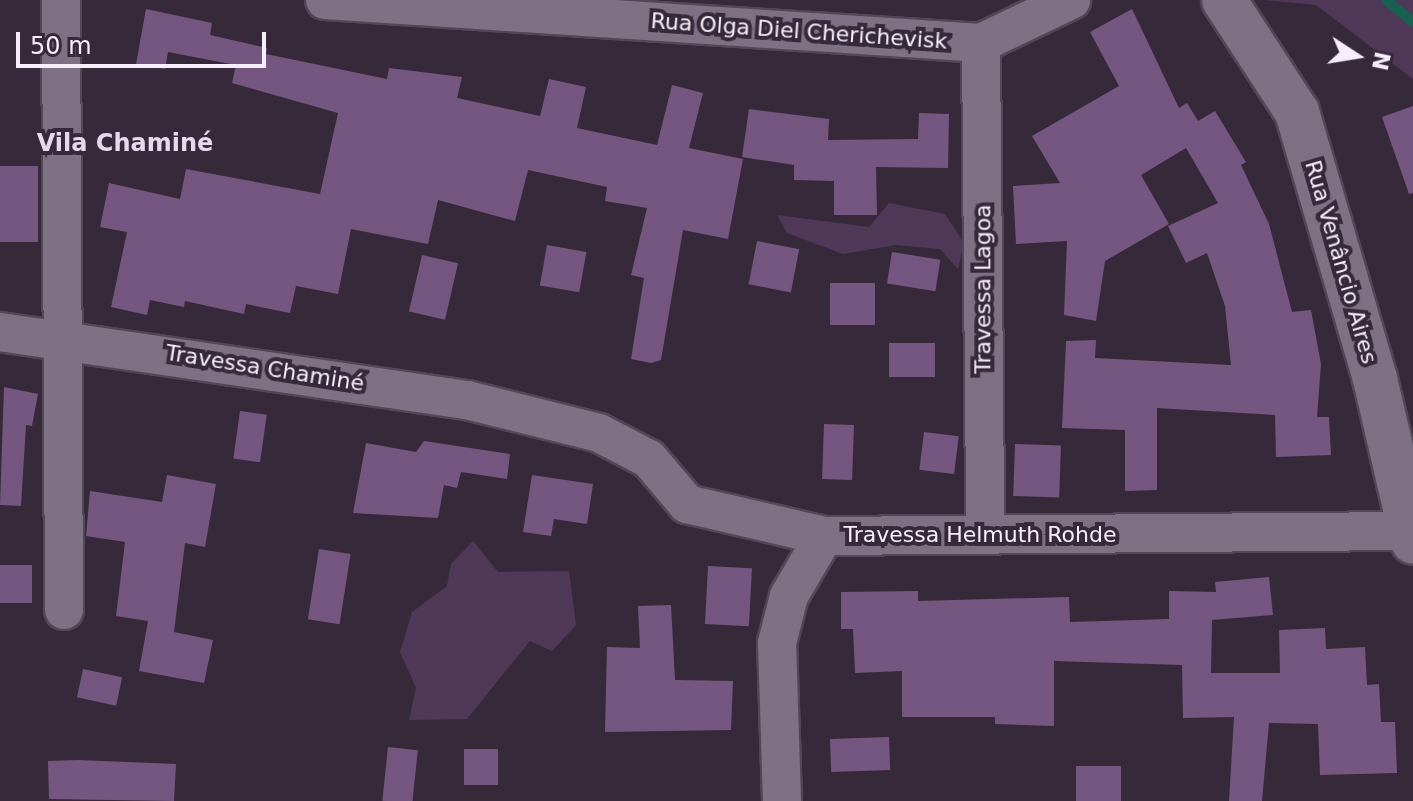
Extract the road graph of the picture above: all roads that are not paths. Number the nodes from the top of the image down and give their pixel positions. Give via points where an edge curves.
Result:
1 (61, 0) edge
2 (325, 0) edge
3 (1071, 0) edge
4 (1224, 0) edge
5 (981, 43) junction
6 (0, 332) edge
7 (62, 336) junction
8 (985, 535) junction
9 (824, 536) junction
10 (1412, 537) edge
11 (64, 610) dead end
12 (782, 801) edge

1 - 7 street
2 - 5 street, Rua Olga Diel Cherichevisk
3 - 5 street, Rua Olga Diel Cherichevisk
4 - 10 street, Rua Venâncio Aires via 1297,112
5 - 8 street, Travessa Lagoa
6 - 7 street, Travessa Chaminé
7 - 9 street, Travessa Chaminé via 467,400 599,433 649,459 687,504
7 - 11 street
8 - 9 street, Travessa Helmuth Rohde
8 - 10 street, Travessa Helmuth Rohde
9 - 12 street, Travessa Helmuth Rohde via 789,596 777,643

